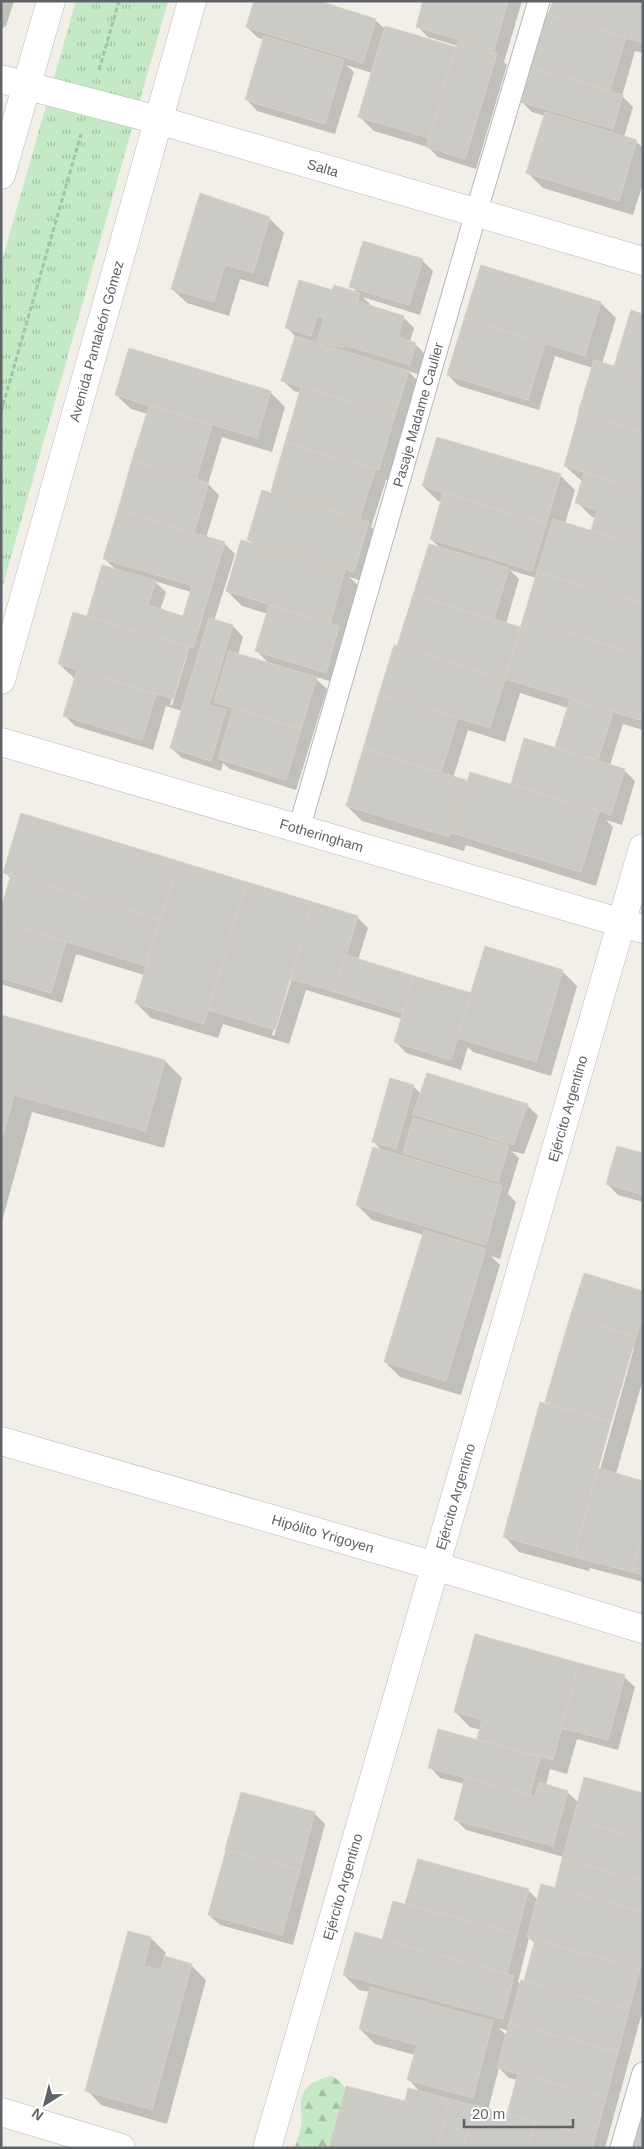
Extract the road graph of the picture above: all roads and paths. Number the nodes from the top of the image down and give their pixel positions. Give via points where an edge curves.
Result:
1 (51, 1) edge
2 (119, 1) edge
3 (192, 1) edge
4 (539, 1) edge
5 (1, 79) edge
6 (28, 86) junction
7 (90, 102) junction
8 (158, 120) junction
9 (1, 175) edge
10 (476, 213) junction
11 (643, 261) edge
12 (1, 412) edge
13 (1, 680) edge
14 (1, 742) edge
15 (299, 829) junction
16 (643, 848) edge
17 (632, 926) edge
18 (1, 1441) edge
19 (435, 1566) junction
20 (643, 1628) edge
21 (643, 2073) edge
22 (1, 2112) edge
23 (121, 2148) edge
24 (267, 2148) edge
25 (621, 2148) edge

1 - 6 street
2 - 7 path
3 - 8 street, Avenida Pantaleón Gómez
4 - 10 lane, Pasaje Madame Caulier
5 - 6 street, Salta
6 - 7 street, Salta
6 - 9 street
7 - 8 street, Salta
7 - 12 path
8 - 10 street, Salta
8 - 13 street, Avenida Pantaleón Gómez
10 - 11 street, Salta
10 - 15 lane, Pasaje Madame Caulier
14 - 15 street, Fotheringham
15 - 17 street, Fotheringham
16 - 17 street, Ejército Argentino
17 - 19 street, Ejército Argentino
18 - 19 street, Hipólito Yrigoyen
19 - 20 street, Hipólito Yrigoyen
19 - 24 street, Ejército Argentino
21 - 25 lane
22 - 23 street

